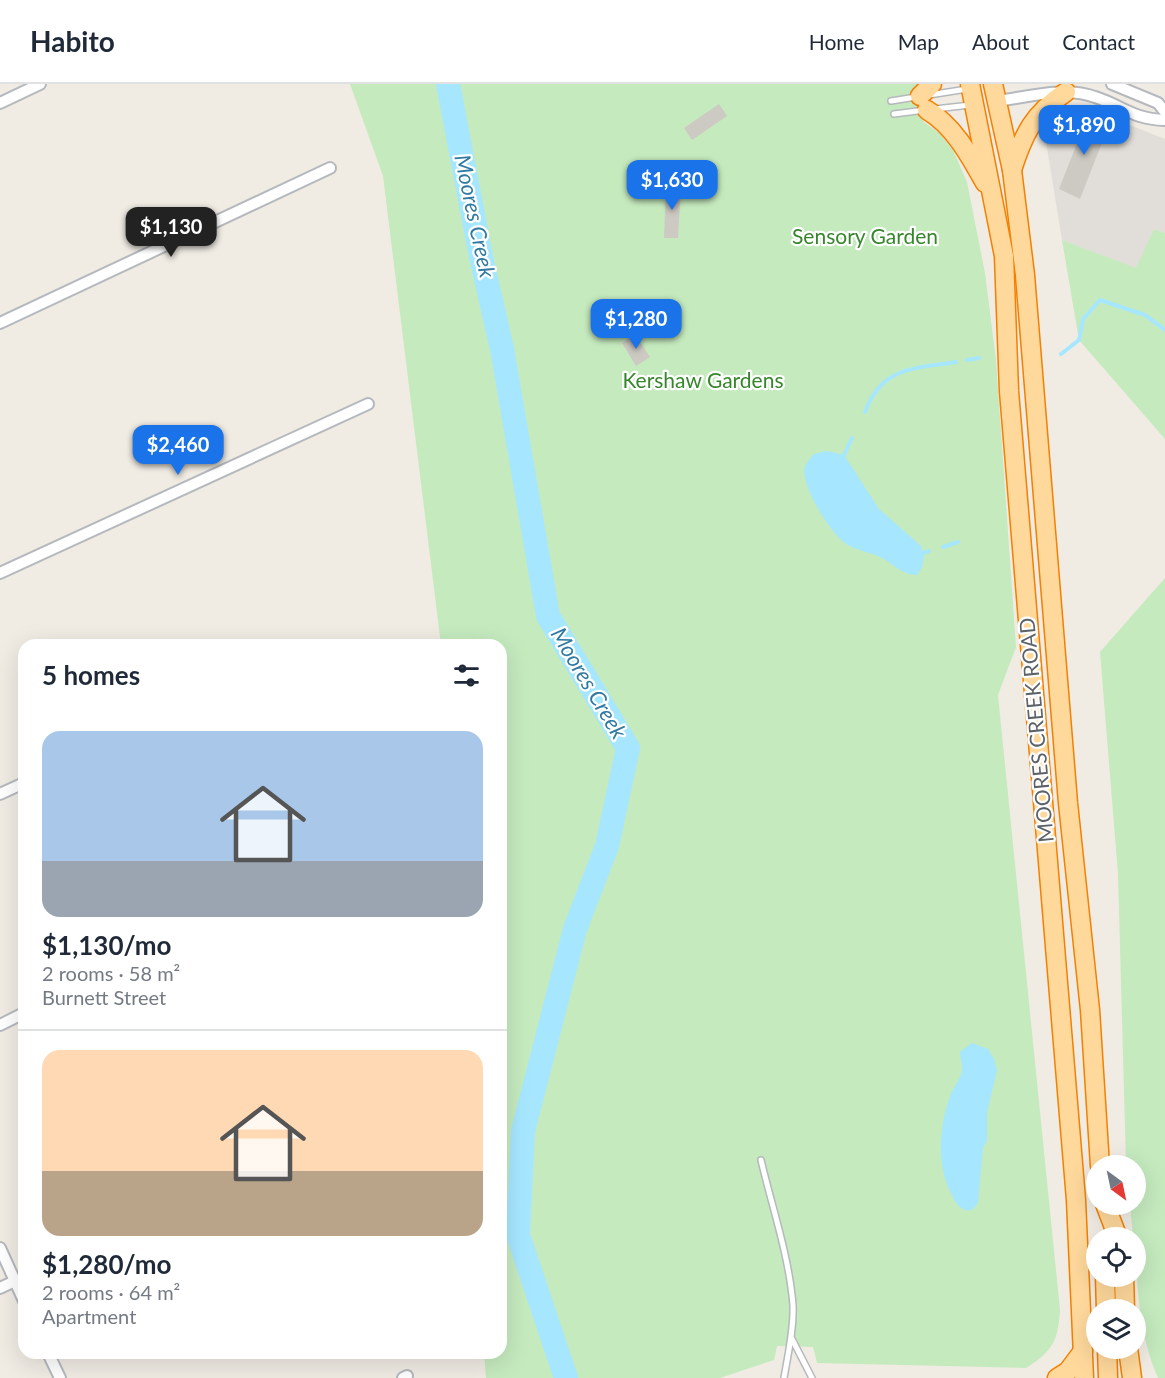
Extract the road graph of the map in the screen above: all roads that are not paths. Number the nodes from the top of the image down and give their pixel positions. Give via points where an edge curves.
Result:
1 (40, 84) edge
2 (1098, 84) edge
3 (1112, 84) edge
4 (995, 88) edge
5 (1072, 89) edge
6 (972, 92) edge
7 (1094, 96) junction
8 (926, 97) edge
9 (891, 100) dead end
10 (0, 103) edge
11 (1165, 112) edge
12 (894, 114) dead end
13 (1165, 120) edge
14 (330, 168) dead end
15 (1012, 170) junction
16 (992, 195) junction
17 (0, 323) edge
18 (368, 404) dead end
19 (0, 573) edge
20 (18, 786) edge
21 (0, 794) edge
22 (18, 1016) edge
23 (0, 1025) edge
24 (1099, 1155) edge
25 (761, 1160) dead end
26 (0, 1248) edge
27 (15, 1281) junction
28 (0, 1288) edge
29 (18, 1288) edge
30 (791, 1338) junction
31 (1083, 1351) junction
32 (51, 1359) edge
33 (1107, 1359) edge
34 (1129, 1359) edge
35 (60, 1378) edge
36 (784, 1378) edge
37 (812, 1378) edge
38 (1057, 1378) edge
39 (1084, 1378) edge
40 (1108, 1378) edge
41 (1132, 1378) edge

1 - 10 street
2 - 7 street
3 - 11 street via 1158,103
4 - 5 street
4 - 6 highway
4 - 15 highway, MOORES CREEK ROAD
5 - 7 street
5 - 15 highway via 1034,118
6 - 8 lane
6 - 8 lane
6 - 16 highway, MOORES CREEK ROAD
7 - 13 street via 1144,119
8 - 9 lane
8 - 12 lane
8 - 16 highway
14 - 17 street
15 - 24 highway, MOORES CREEK ROAD via 1025,275
16 - 31 highway, MOORES CREEK ROAD via 1004,256 1009,391 1076,1200
18 - 19 street
20 - 21 street
22 - 23 street
25 - 30 lane via 788,1275
26 - 27 street
27 - 28 street
27 - 29 street
30 - 36 lane
30 - 37 lane
31 - 38 highway via 1068,1371
31 - 39 highway, MOORES CREEK ROAD
32 - 35 street
33 - 40 highway
34 - 41 highway

